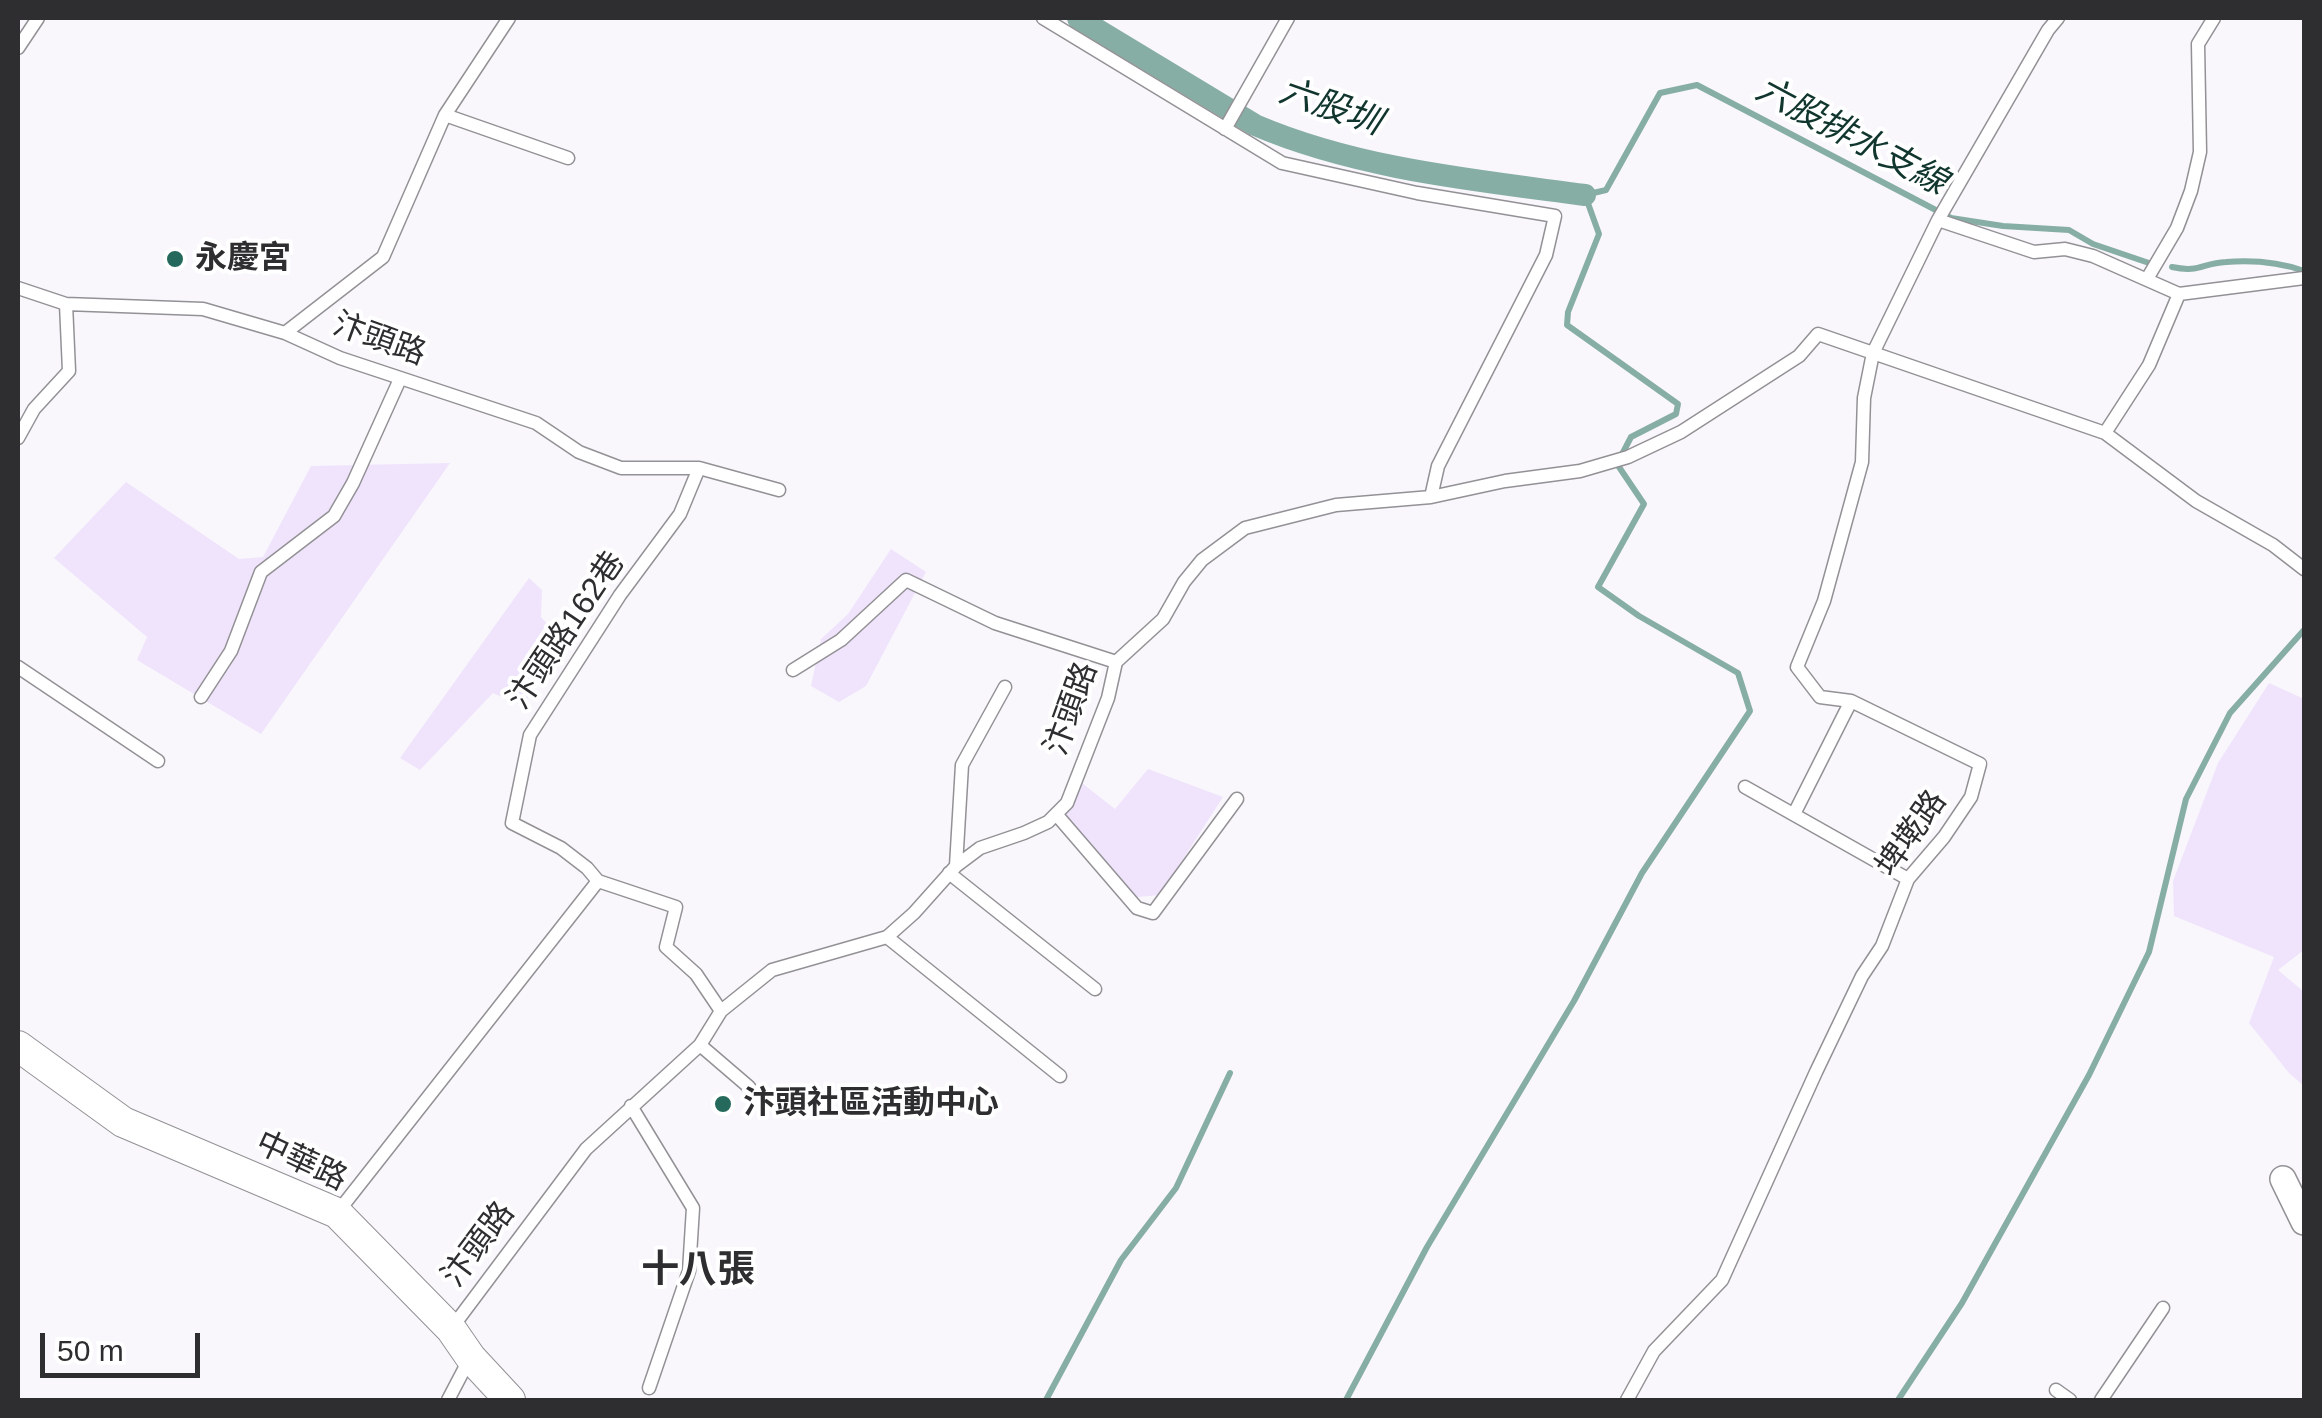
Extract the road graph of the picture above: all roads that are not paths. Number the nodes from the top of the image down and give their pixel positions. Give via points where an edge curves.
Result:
1 (38, 18) edge
2 (509, 18) edge
3 (1043, 18) edge
4 (1288, 18) edge
5 (2058, 18) edge
6 (2214, 18) edge
7 (18, 48) edge
8 (446, 115) junction
9 (1227, 124) junction
10 (568, 158) dead end
11 (1938, 220) junction
12 (2304, 278) edge
13 (2147, 279) junction
14 (18, 288) edge
15 (2179, 294) junction
16 (66, 304) junction
17 (285, 333) junction
18 (1873, 353) junction
19 (400, 378) junction
20 (2105, 433) junction
21 (18, 438) edge
22 (699, 468) junction
23 (778, 490) dead end
24 (1431, 497) junction
25 (2304, 568) edge
26 (1116, 662) junction
27 (18, 667) edge
28 (793, 670) dead end
29 (1005, 687) dead end
30 (202, 697) dead end
31 (1851, 701) junction
32 (158, 761) dead end
33 (1744, 787) dead end
34 (1237, 798) dead end
35 (1056, 814) junction
36 (1794, 814) junction
37 (952, 869) junction
38 (1908, 879) junction
39 (598, 881) junction
40 (887, 938) junction
41 (1095, 989) dead end
42 (721, 1011) junction
43 (700, 1045) junction
44 (18, 1046) edge
45 (1060, 1076) dead end
46 (749, 1087) dead end
47 (631, 1106) junction
48 (2283, 1179) dead end
49 (337, 1213) junction
50 (2304, 1222) edge
51 (2163, 1308) dead end
52 (452, 1329) junction
53 (471, 1358) junction
54 (650, 1388) dead end
55 (2056, 1390) dead end
56 (448, 1400) edge
57 (510, 1400) edge
58 (1627, 1400) edge
59 (2070, 1400) edge
60 (2101, 1400) edge

1 - 7 lane
2 - 8 lane
3 - 9 lane
4 - 9 lane
5 - 11 lane, 埤墘路
6 - 13 lane via 2198,44 2200,152 2191,191
8 - 10 lane
8 - 17 lane via 383,257
9 - 24 lane via 1282,163 1555,216 1546,255 1438,466
11 - 13 lane via 2034,252 2064,249 2093,256
11 - 18 lane, 埤墘路
12 - 15 lane
13 - 15 lane
14 - 16 lane, 汴頭路
15 - 20 lane via 2150,364
16 - 17 lane, 汴頭路 via 204,309
16 - 21 lane via 69,371
17 - 19 lane, 汴頭路
18 - 20 lane
18 - 24 lane, 汴頭路 via 1818,334 1800,356 1681,432 1628,457
18 - 31 lane, 埤墘路 via 1862,462 1824,601 1797,666 1820,696
19 - 22 lane, 汴頭路 via 536,423 579,452 621,468
19 - 30 lane via 334,516 261,572 231,651
20 - 25 lane via 2196,501
22 - 23 lane, 汴頭路
22 - 39 lane, 汴頭路162巷 via 680,514 530,735 512,823 561,848
24 - 26 lane, 汴頭路 via 1336,505 1245,528 1202,560 1162,619
26 - 28 lane via 995,622 906,580 841,640
26 - 35 lane, 汴頭路 via 1092,742
27 - 32 lane
29 - 37 lane via 962,765
31 - 36 lane
31 - 38 lane, 埤墘路 via 1980,764 1971,797
33 - 36 lane
34 - 35 lane via 1153,913 1137,908
35 - 37 lane, 汴頭路 via 1024,834 980,848
36 - 38 lane
37 - 40 lane, 汴頭路
37 - 41 lane
38 - 58 lane, 埤墘路 via 1722,1280 1654,1352
39 - 42 lane, 汴頭路162巷 via 676,907 666,947 696,974
39 - 49 lane
40 - 42 lane, 汴頭路 via 772,970
40 - 45 lane
42 - 43 lane, 汴頭路
43 - 46 lane
43 - 47 lane, 汴頭路
44 - 49 street, 中華路 via 123,1122
47 - 52 lane, 汴頭路 via 586,1149
47 - 54 lane via 693,1208 689,1272
48 - 50 street
49 - 52 street, 中華路
51 - 60 lane
52 - 53 street, 中華路
53 - 56 lane
53 - 57 street, 中華路
55 - 59 lane

